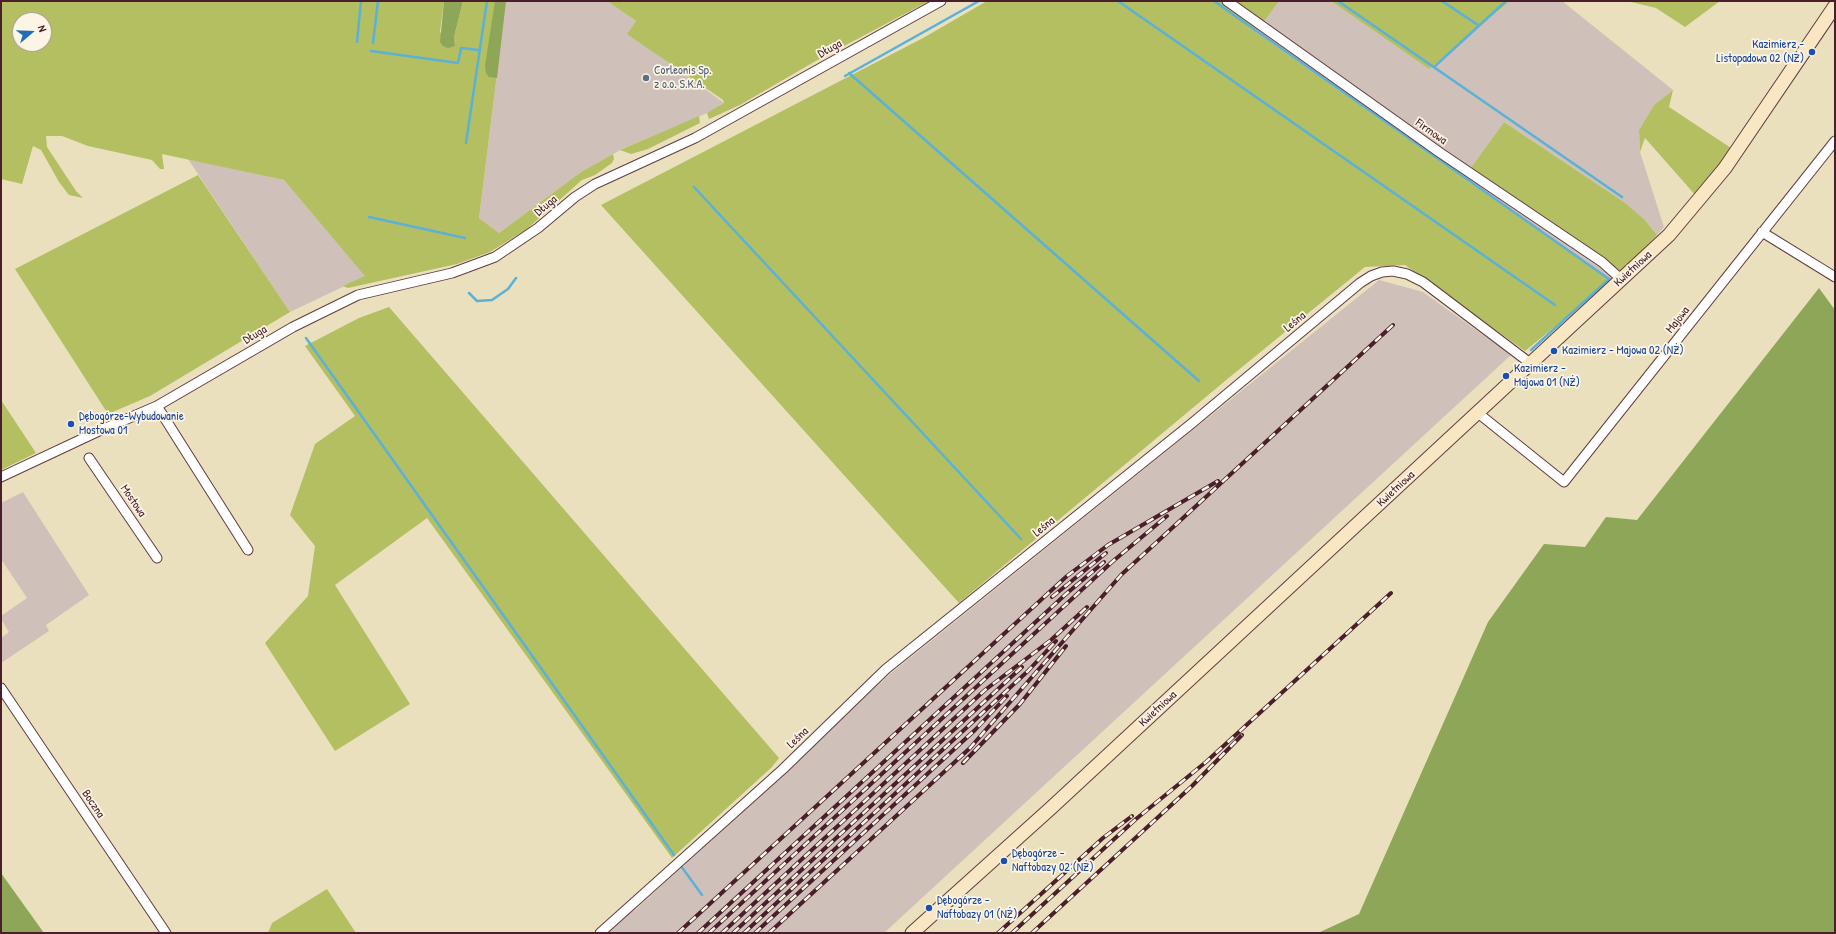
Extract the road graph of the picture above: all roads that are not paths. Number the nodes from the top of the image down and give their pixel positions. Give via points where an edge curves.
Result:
1 (941, 1) edge
2 (1227, 1) edge
3 (1835, 6) edge
4 (1835, 141) edge
5 (1762, 232) junction
6 (1835, 277) edge
7 (1622, 280) junction
8 (1530, 363) junction
9 (157, 406) junction
10 (1478, 413) junction
11 (89, 458) dead end
12 (1, 478) edge
13 (248, 550) dead end
14 (157, 558) dead end
15 (1, 688) edge
16 (166, 933) edge
17 (600, 933) edge
18 (912, 933) edge

1 - 9 street, Długa via 694,138 595,184 495,257 452,273 358,295 293,327
2 - 7 street, Firmowa via 1439,152 1602,262
3 - 7 street, Kwietniowa via 1754,128 1712,185 1669,235
4 - 5 street, Majowa
5 - 6 street
5 - 10 street, Majowa via 1564,482
7 - 8 street, Kwietniowa
8 - 10 street, Kwietniowa
8 - 17 street, Leśna via 1423,282 1394,271 1382,272 1360,282 1178,434 886,669 783,770
9 - 12 street, Długa via 98,431
9 - 13 street
10 - 18 street, Kwietniowa
11 - 14 street, Mostowa
15 - 16 street, Boczna

